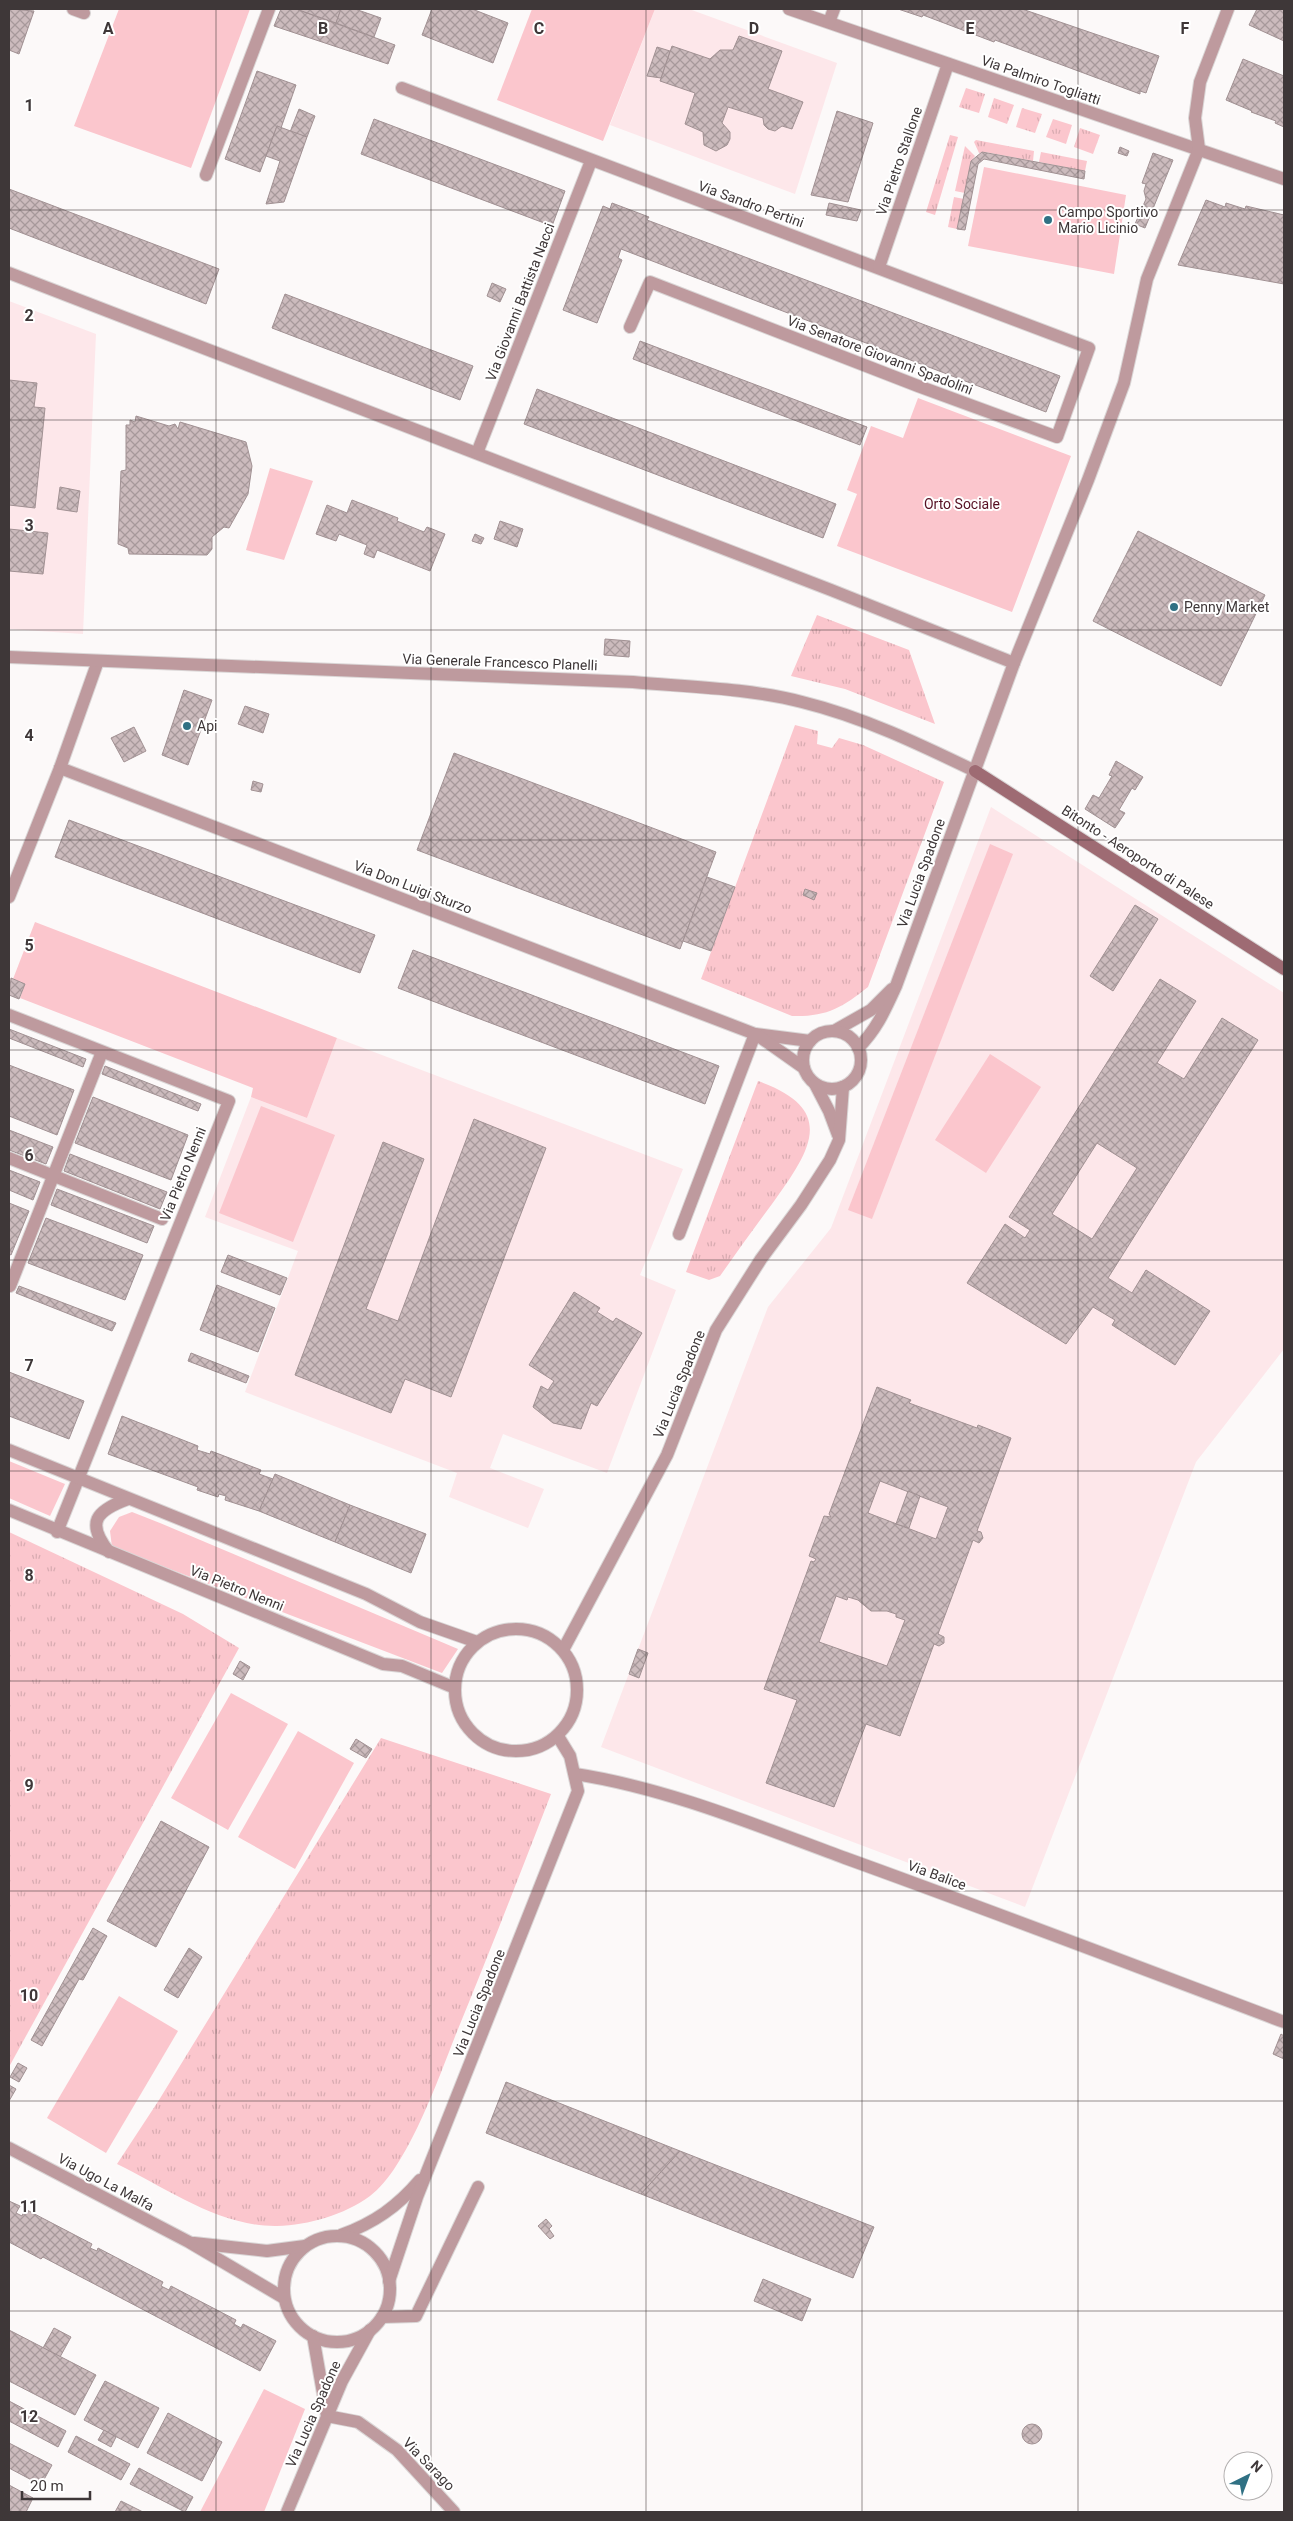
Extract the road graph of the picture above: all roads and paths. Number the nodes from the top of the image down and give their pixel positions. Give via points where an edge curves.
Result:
1 (269, 9) edge
2 (789, 9) edge
3 (834, 9) edge
4 (1228, 9) edge
5 (829, 22) junction
6 (948, 64) junction
7 (402, 88) dead end
8 (1199, 149) junction
9 (591, 161) junction
10 (206, 175) dead end
11 (1284, 179) edge
12 (879, 267) junction
13 (9, 273) edge
14 (630, 327) dead end
15 (1089, 348) joint
16 (477, 453) junction
17 (9, 657) edge
18 (98, 661) junction
19 (1014, 663) junction
20 (60, 768) junction
21 (974, 771) junction
22 (9, 897) edge
23 (1284, 969) edge
24 (896, 986) junction
25 (9, 1016) edge
26 (834, 1031) junction
27 (755, 1034) junction
28 (810, 1041) junction
29 (858, 1048) junction
30 (102, 1052) junction
31 (804, 1068) junction
32 (815, 1084) junction
33 (843, 1087) junction
34 (839, 1140) junction
35 (9, 1158) edge
36 (53, 1176) junction
37 (162, 1219) dead end
38 (679, 1234) dead end
39 (10, 1286) dead end
40 (9, 1450) edge
41 (79, 1478) junction
42 (128, 1500) junction
43 (9, 1510) edge
44 (57, 1532) junction
45 (110, 1553) junction
46 (477, 1642) junction
47 (563, 1650) junction
48 (455, 1688) junction
49 (559, 1738) dead end
50 (574, 1774) junction
51 (1284, 2022) edge
52 (9, 2148) edge
53 (428, 2171) junction
54 (478, 2186) dead end
55 (339, 2235) junction
56 (189, 2242) junction
57 (305, 2246) junction
58 (389, 2281) junction
59 (284, 2298) junction
60 (382, 2317) junction
61 (370, 2330) junction
62 (313, 2336) junction
63 (327, 2416) junction
64 (287, 2512) edge
65 (454, 2512) edge

1 - 10 street
2 - 5 street, Via Palmiro Togliatti
3 - 5 street
4 - 8 street via 1200,82 1195,118
5 - 6 street, Via Palmiro Togliatti
6 - 8 street, Via Palmiro Togliatti
6 - 12 street, Via Pietro Stallone
7 - 9 street, Via Sandro Pertini
8 - 11 street, Via Palmiro Togliatti
8 - 19 street, Via Lucia Spadone via 1147,279 1124,383
9 - 12 street, Via Sandro Pertini
9 - 16 street, Via Giovanni Battista Nacci
12 - 15 street, Via Sandro Pertini
13 - 16 street
14 - 15 street, Via Senatore Giovanni Spadolini via 650,282 908,383 1057,437
16 - 19 street
17 - 18 street, Via Generale Francesco Planelli
18 - 20 street
18 - 21 street, Via Generale Francesco Planelli via 633,682 723,690 801,702 858,719
19 - 21 street, Via Lucia Spadone
20 - 22 street
20 - 27 street, Via Don Luigi Sturzo
21 - 23 main road, Bitonto - Aeroporto di Palese
21 - 24 street, Via Lucia Spadone
24 - 26 street via 871,1010
24 - 29 street, Via Lucia Spadone via 872,1034
25 - 30 street, Via Pietro Nenni
26 - 28 street via 821,1033
26 - 29 street via 845,1035
27 - 28 street
27 - 31 street
27 - 38 street
28 - 31 street via 805,1050
29 - 33 street via 860,1066 851,1082
30 - 36 street
30 - 41 street, Via Pietro Nenni via 229,1101
31 - 32 street
32 - 33 street via 829,1089
32 - 34 street
33 - 34 street
34 - 47 street, Via Lucia Spadone via 820,1177 760,1259 724,1317 701,1365 667,1455
35 - 36 street
36 - 37 street
36 - 39 street
40 - 41 street
41 - 42 street
41 - 44 street
42 - 45 street via 108,1506 98,1516 97,1537
42 - 46 street via 366,1594 420,1622
43 - 44 street, Via Pietro Nenni
44 - 45 street, Via Pietro Nenni
45 - 48 street, Via Pietro Nenni via 383,1664 402,1666
46 - 47 street via 496,1631 524,1628 549,1638
46 - 48 street via 464,1656
47 - 48 street via 577,1682 575,1710 560,1733 537,1748 510,1751 484,1742 464,1722 458,1710
49 - 50 street, Via Lucia Spadone via 570,1756
50 - 51 street, Via Balice via 675,1799 767,1830 953,1896
50 - 53 street, Via Lucia Spadone via 578,1791
52 - 56 street, Via Ugo La Malfa
53 - 55 street via 402,2201 382,2216
53 - 58 street, Via Lucia Spadone
54 - 60 street via 416,2316
55 - 57 street via 321,2238
55 - 58 street via 351,2237 372,2249 386,2269
56 - 57 street via 267,2251
56 - 59 street, Via Ugo La Malfa
57 - 59 street via 285,2274
58 - 60 street via 389,2300
59 - 62 street via 294,2320
60 - 61 street
61 - 62 street via 342,2342
61 - 63 street, Via Lucia Spadone
62 - 63 street
63 - 64 street, Via Lucia Spadone
63 - 65 street, Via Sarago via 358,2422 397,2450

